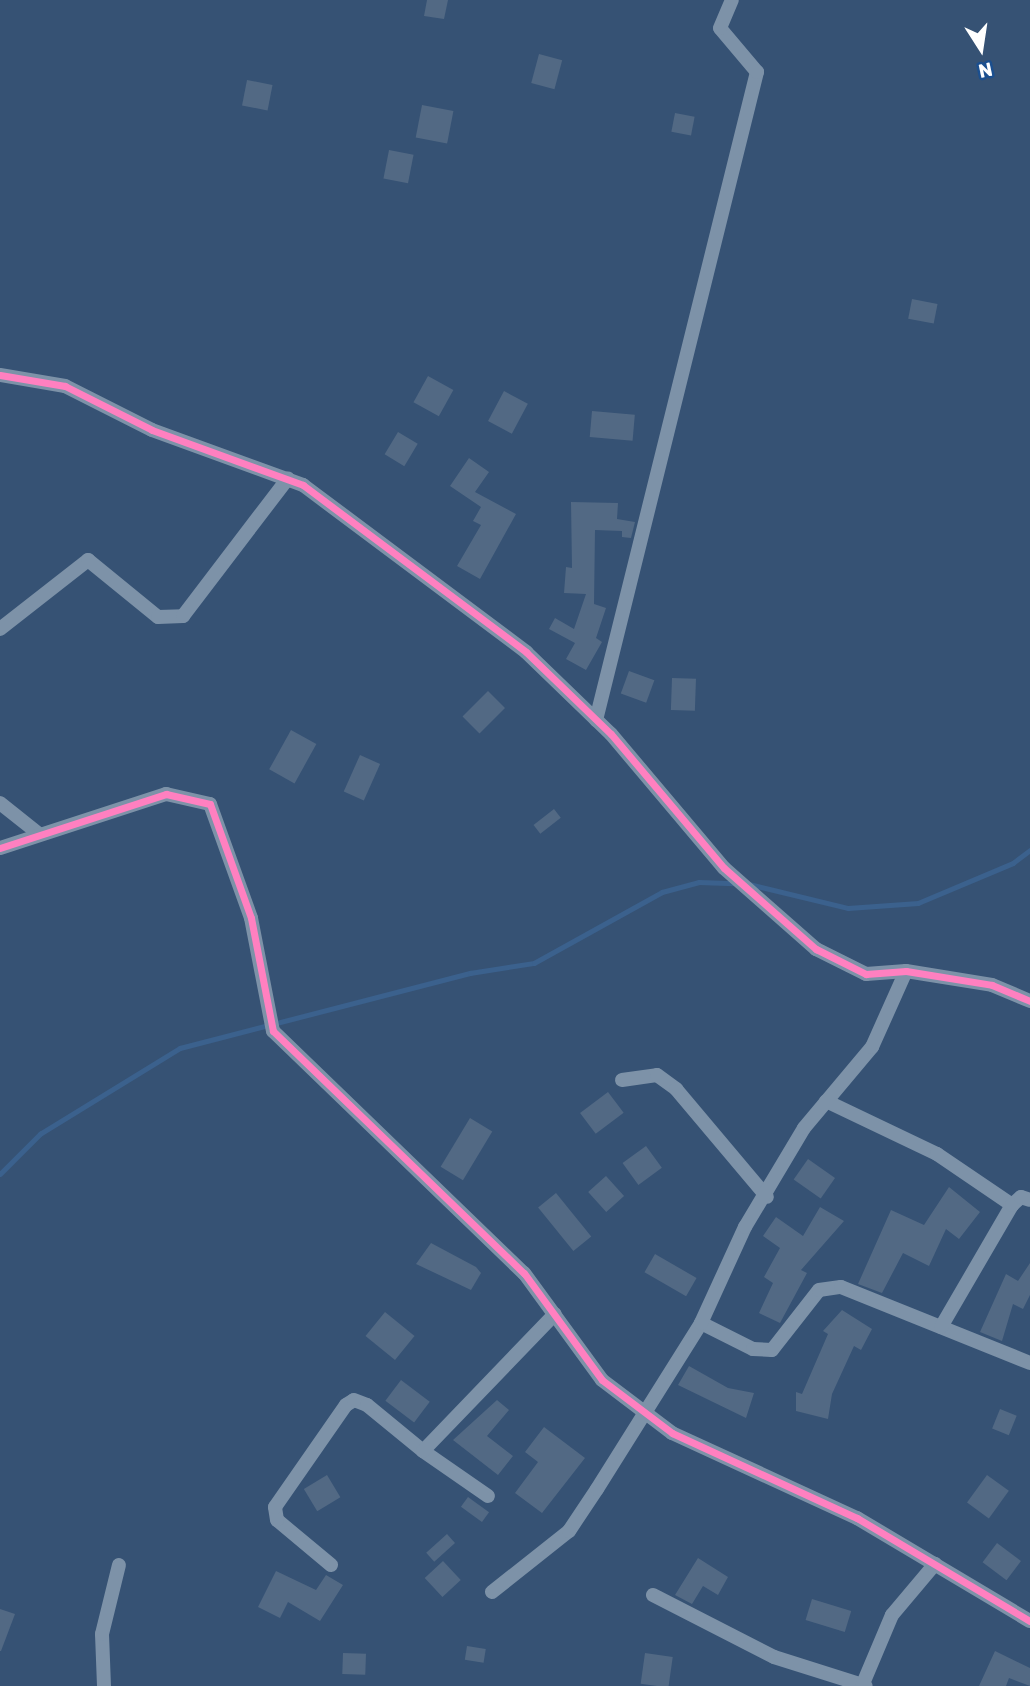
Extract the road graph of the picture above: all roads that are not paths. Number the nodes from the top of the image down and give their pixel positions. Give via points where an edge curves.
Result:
1 (732, 0) edge
2 (0, 374) edge
3 (288, 478) junction
4 (0, 629) edge
5 (596, 720) junction
6 (0, 803) edge
7 (39, 834) junction
8 (0, 848) edge
9 (906, 971) junction
10 (1030, 1001) edge
11 (622, 1080) dead end
12 (827, 1101) junction
13 (767, 1197) junction
14 (1030, 1200) edge
15 (1012, 1205) junction
16 (555, 1314) junction
17 (702, 1323) junction
18 (941, 1327) junction
19 (1030, 1363) edge
20 (645, 1415) junction
21 (424, 1451) junction
22 (488, 1496) dead end
23 (936, 1564) junction
24 (119, 1565) dead end
25 (331, 1565) dead end
26 (492, 1592) dead end
27 (653, 1595) dead end
28 (1030, 1622) edge
29 (864, 1685) edge
30 (104, 1686) edge

1 - 5 street via 720,28 757,72
2 - 3 street via 65,386 152,430
3 - 4 street via 183,615 158,617 88,560
3 - 5 street via 526,652
5 - 9 street via 767,909 853,968
6 - 7 street
7 - 8 street
7 - 16 street via 166,794 210,804 251,918 273,1031 524,1273
9 - 10 street via 992,985
9 - 12 street via 872,1046
11 - 13 street via 657,1075 676,1089
12 - 13 street
12 - 15 street via 937,1154
13 - 17 street via 746,1227
14 - 15 street via 1020,1197
15 - 18 street
16 - 20 street via 602,1380
16 - 21 street
17 - 18 street via 753,1349 772,1349 818,1290 831,1286
17 - 20 street
18 - 19 street
20 - 23 street via 856,1518
20 - 26 street via 569,1531
21 - 22 street
21 - 25 street via 367,1405 354,1400 346,1405 275,1507 277,1520
23 - 28 street
23 - 29 street via 892,1615
24 - 30 street via 102,1634
27 - 29 street via 774,1657

